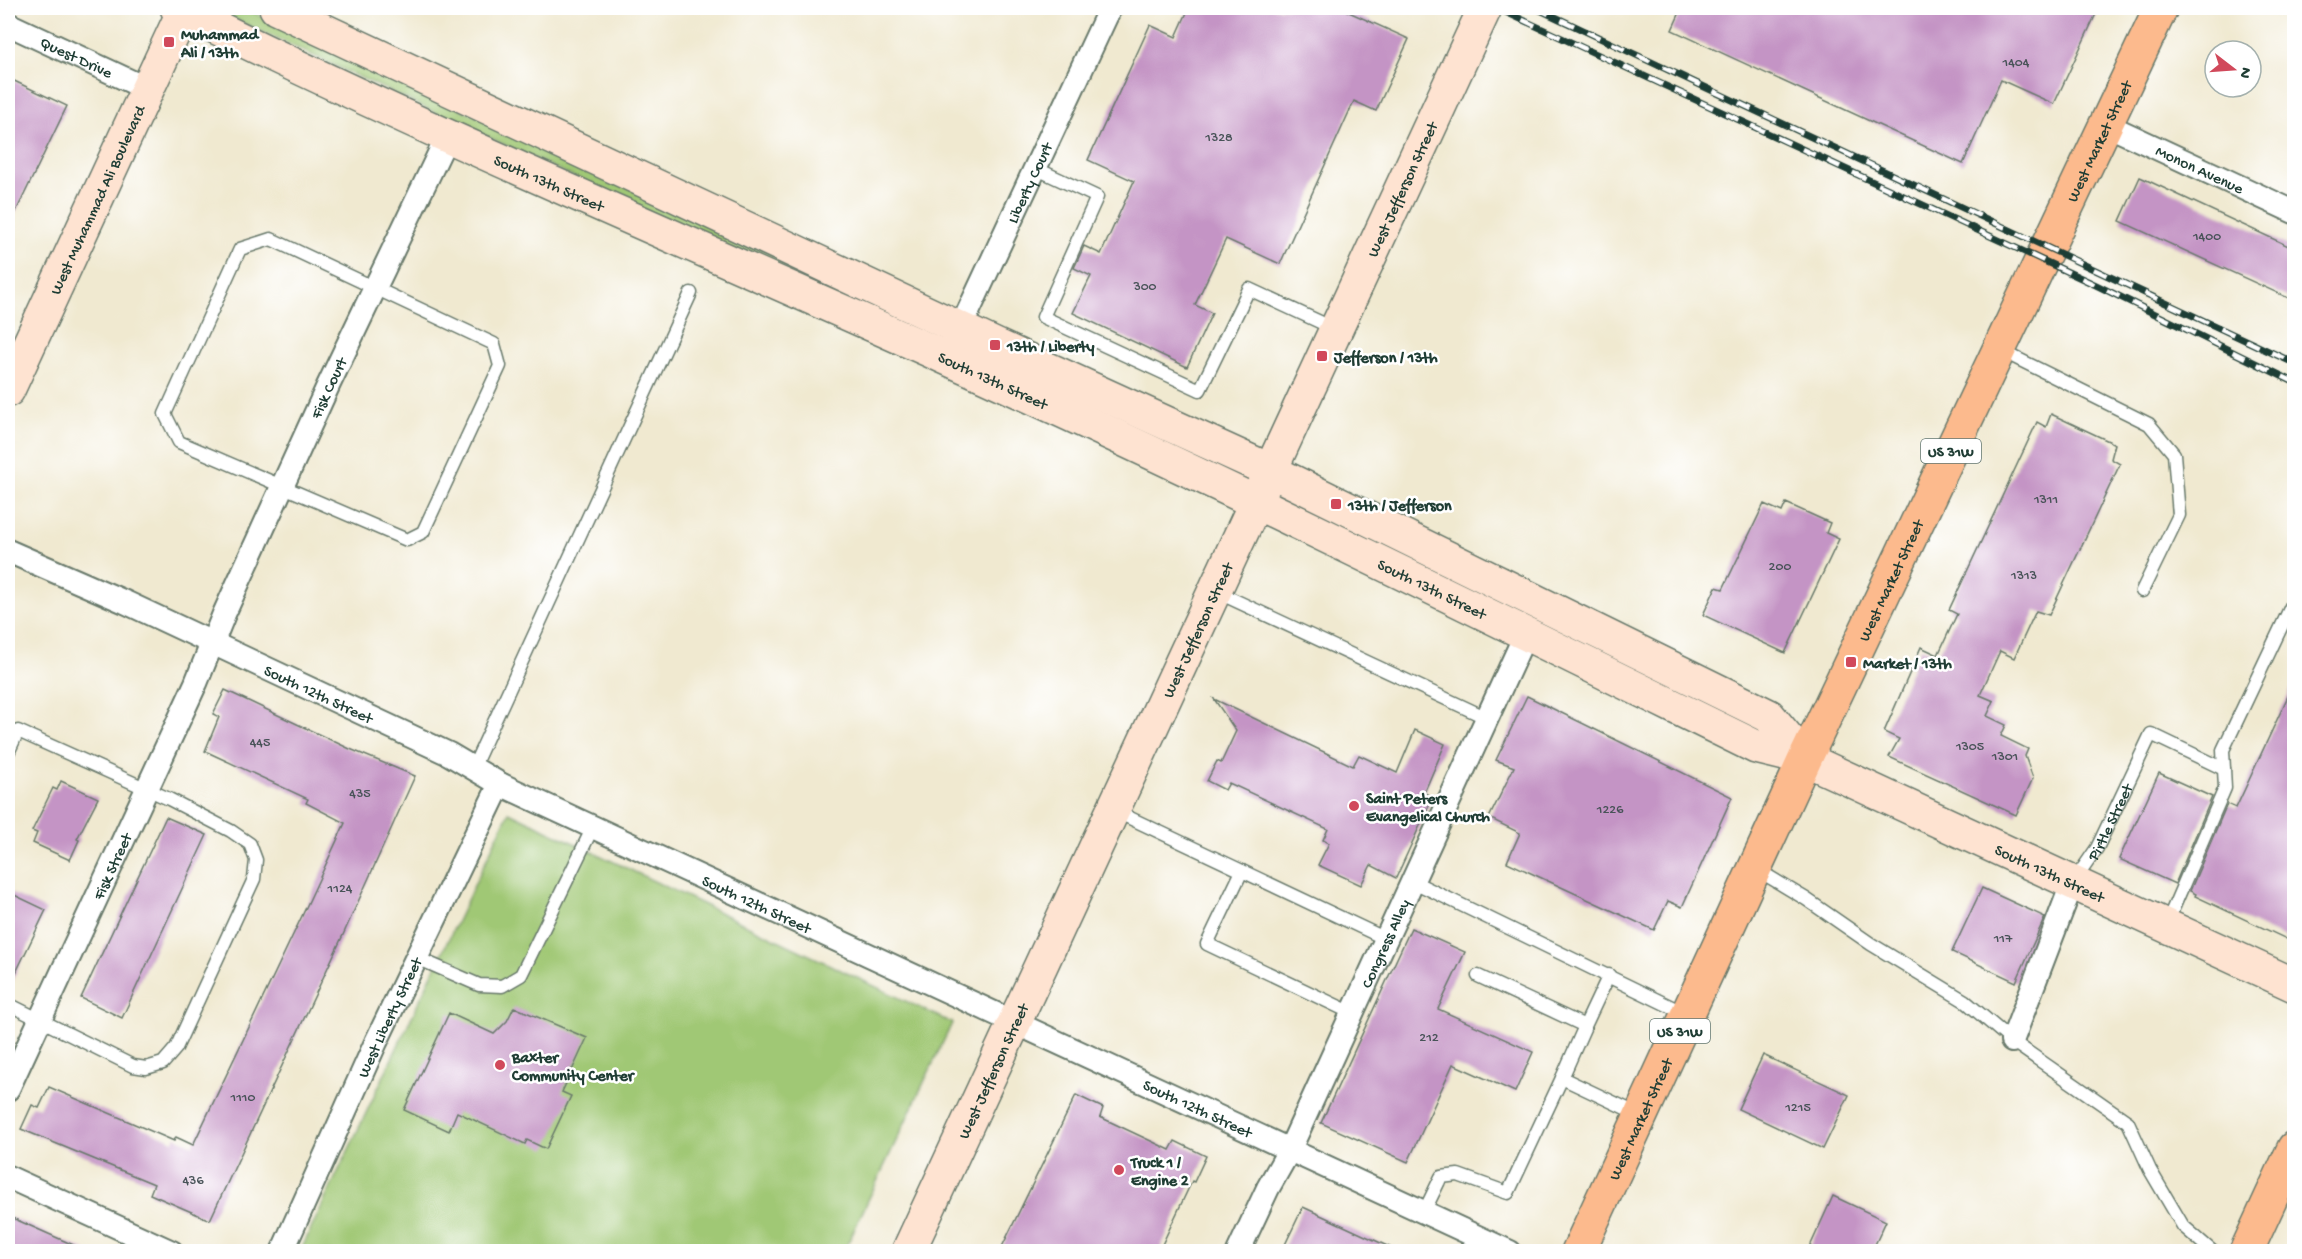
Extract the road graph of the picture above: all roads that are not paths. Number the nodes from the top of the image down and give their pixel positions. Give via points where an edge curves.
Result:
1 (182, 8) edge
2 (276, 8) edge
3 (1110, 8) edge
4 (1485, 8) edge
5 (2161, 8) edge
6 (8, 24) edge
7 (147, 89) junction
8 (2105, 124) junction
9 (448, 135) junction
10 (1035, 168) junction
11 (2295, 212) edge
12 (375, 289) junction
13 (691, 293) dead end
14 (960, 328) junction
15 (1335, 329) junction
16 (1999, 350) junction
17 (947, 358) junction
18 (8, 390) edge
19 (1269, 470) junction
20 (283, 487) junction
21 (1255, 501) junction
22 (8, 551) edge
23 (1213, 590) junction
24 (2142, 591) dead end
25 (2294, 600) edge
26 (1526, 633) junction
27 (212, 643) junction
28 (1487, 718) junction
29 (8, 753) edge
30 (1804, 759) junction
31 (473, 768) junction
32 (2224, 769) junction
33 (500, 784) junction
34 (146, 789) junction
35 (1112, 809) junction
36 (593, 827) junction
37 (1755, 868) junction
38 (1242, 871) junction
39 (1412, 881) junction
40 (2072, 884) junction
41 (2166, 926) junction
42 (1386, 939) junction
43 (417, 958) junction
44 (1609, 975) junction
45 (1478, 976) dead end
46 (2295, 985) edge
47 (8, 1004) edge
48 (1352, 1013) junction
49 (1688, 1014) junction
50 (39, 1020) junction
51 (1014, 1023) junction
52 (1585, 1026) junction
53 (2012, 1041) junction
54 (1562, 1078) junction
55 (8, 1089) edge
56 (1641, 1115) junction
57 (2295, 1148) edge
58 (1290, 1149) junction
59 (8, 1177) edge
60 (1424, 1212) junction
61 (172, 1251) edge
62 (282, 1251) edge
63 (908, 1251) edge
64 (1238, 1251) edge
65 (1510, 1251) edge
66 (1578, 1251) edge
67 (2213, 1251) edge
68 (2246, 1251) edge

1 - 7 street, West Muhammad Ali Boulevard
1 - 9 street, South 13th Street
2 - 14 street, South 13th Street
3 - 10 street, Liberty Court
4 - 15 street, West Jefferson Street
5 - 8 main road, West Market Street / US 31W
6 - 7 street, Quest Drive
7 - 18 street, West Muhammad Ali Boulevard
8 - 11 street, Monon Avenue
8 - 16 main road, West Market Street / US 31W
9 - 12 street, Fisk Court
9 - 17 street, South 13th Street
10 - 14 street, Liberty Court
10 - 15 lane via 1097,197 1043,317 1200,390 1249,289
12 - 20 street, Fisk Court
12 - 20 lane via 271,239 240,249 165,414 179,442
12 - 20 lane via 494,344 500,366 423,532 407,540
13 - 31 lane
14 - 17 street, Liberty Court
14 - 19 street, South 13th Street
15 - 19 street, West Jefferson Street
16 - 24 lane via 2149,424 2174,454 2180,515
16 - 30 main road, West Market Street / US 31W
17 - 21 street, South 13th Street
19 - 21 street, West Jefferson Street
19 - 30 street, South 13th Street via 1769,716
20 - 27 street, Fisk Court
21 - 23 street, West Jefferson Street
21 - 26 street, South 13th Street
22 - 27 street, South 12th Street
23 - 28 lane
23 - 35 street, West Jefferson Street
25 - 32 lane via 2223,750
26 - 28 street, Congress Alley
26 - 30 street, South 13th Street via 1756,747
27 - 31 street, South 12th Street
27 - 34 street, Fisk Street
28 - 39 street, Congress Alley
29 - 34 lane via 18,731
30 - 37 main road, West Market Street / US 31W
30 - 40 street, South 13th Street
31 - 33 street, South 12th Street
32 - 40 lane, Pirtle Street via 2151,734 2097,848
32 - 41 lane via 2225,788
33 - 36 street, South 12th Street
33 - 43 street, West Liberty Street
34 - 50 street, Fisk Street
34 - 50 lane via 250,844 256,861 254,879 215,966 176,1048 163,1063 146,1068 133,1066
35 - 38 lane
35 - 51 street, West Jefferson Street
36 - 43 lane via 521,975 502,986 479,986
36 - 51 street, South 12th Street
37 - 49 main road, West Market Street / US 31W
37 - 53 lane via 1965,1001
38 - 42 lane
38 - 48 lane via 1207,944
39 - 42 street, Congress Alley
39 - 44 lane
40 - 41 street, South 13th Street
40 - 53 street, Pirtle Street
41 - 46 street, South 13th Street
42 - 48 street, Congress Alley
43 - 62 street, West Liberty Street
44 - 49 lane
44 - 52 lane
45 - 52 lane
47 - 50 lane
48 - 58 street, Congress Alley
49 - 56 main road, West Market Street / US 31W
50 - 55 street, Fisk Street
51 - 58 street, South 12th Street
51 - 63 street, West Jefferson Street
52 - 54 lane
53 - 67 lane via 2128,1122 2183,1226
54 - 56 lane
54 - 60 lane via 1508,1193 1458,1175 1441,1177
56 - 66 main road, West Market Street / US 31W
57 - 68 main road
58 - 60 street, South 12th Street
58 - 64 street, Congress Alley
59 - 61 street
60 - 65 street, South 12th Street

